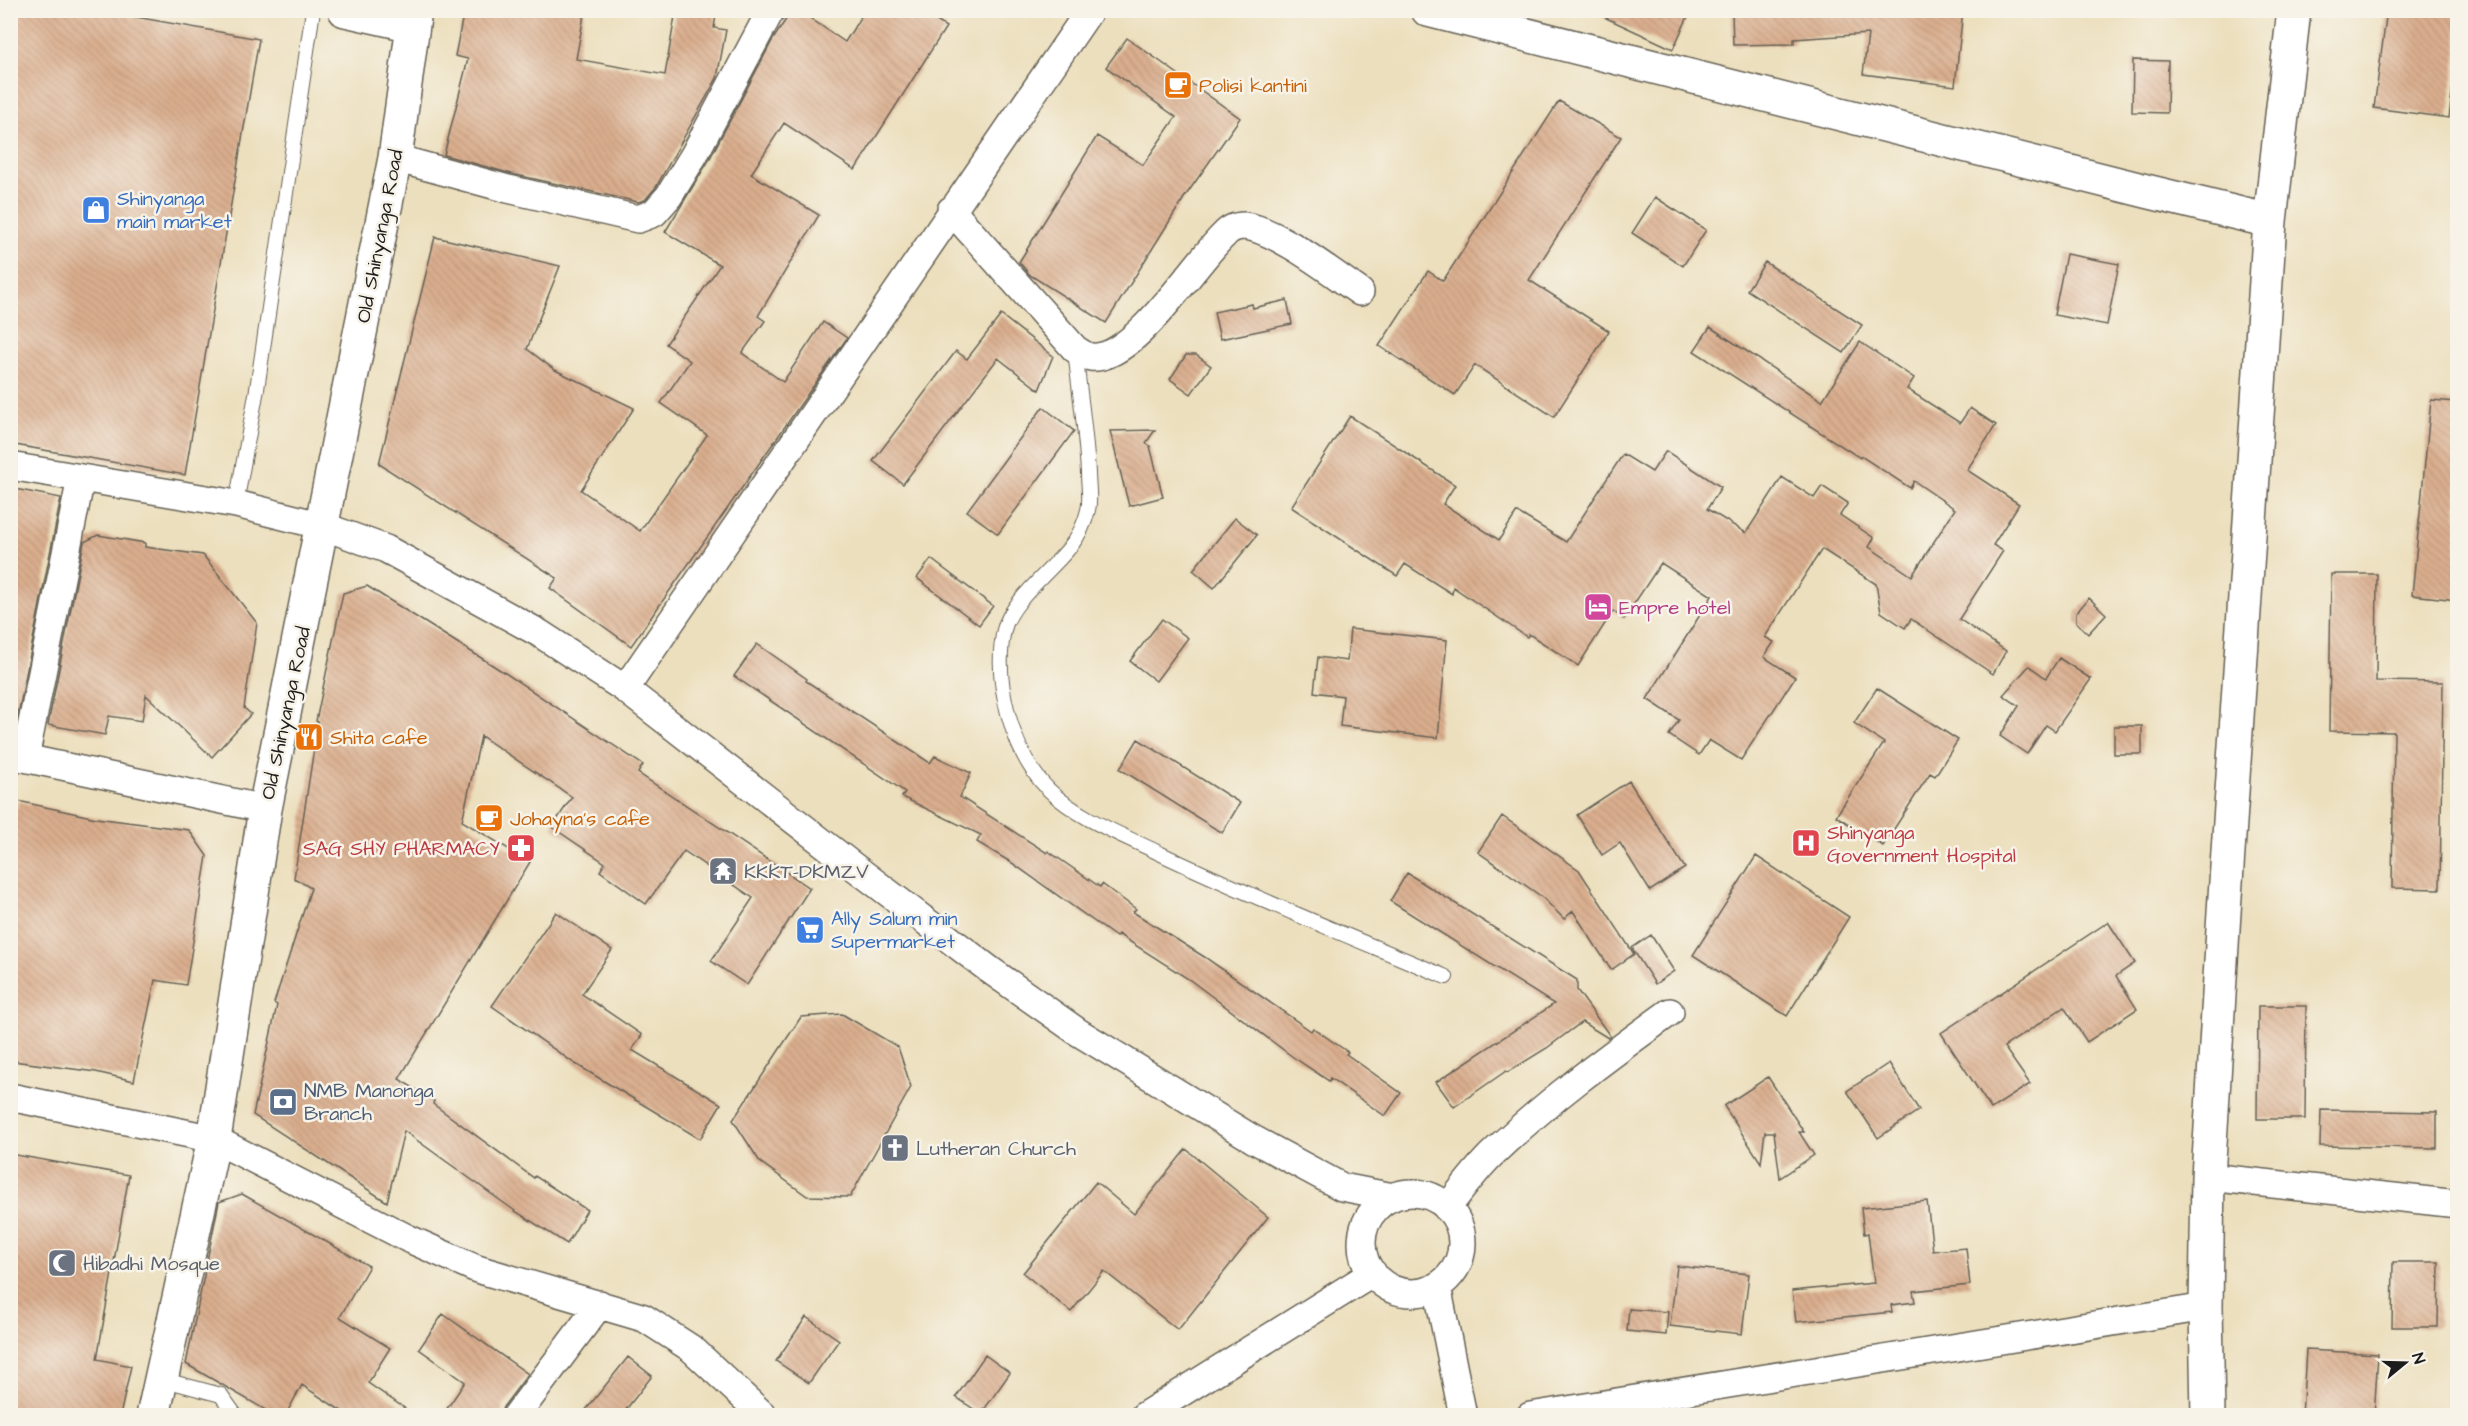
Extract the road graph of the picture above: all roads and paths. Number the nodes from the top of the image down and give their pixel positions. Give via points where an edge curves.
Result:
1 (313, 10) edge
2 (345, 10) edge
3 (771, 10) edge
4 (1090, 10) edge
5 (1428, 10) edge
6 (2294, 10) edge
7 (414, 18) edge
8 (395, 158) junction
9 (951, 210) junction
10 (2270, 221) junction
11 (1360, 292) dead end
12 (1075, 349) junction
13 (10, 466) edge
14 (81, 478) junction
15 (236, 504) junction
16 (323, 526) junction
17 (625, 689) junction
18 (18, 756) edge
19 (265, 809) junction
20 (1446, 977) dead end
21 (1670, 1012) dead end
22 (10, 1097) edge
23 (214, 1139) junction
24 (2208, 1177) junction
25 (1393, 1197) junction
26 (2457, 1204) edge
27 (1447, 1208) junction
28 (1373, 1273) junction
29 (1437, 1286) junction
30 (600, 1304) junction
31 (2206, 1307) junction
32 (159, 1378) junction
33 (757, 1413) edge
34 (153, 1416) edge
35 (236, 1416) edge
36 (516, 1416) edge
37 (1144, 1416) edge
38 (1462, 1416) edge
39 (1530, 1416) edge
40 (2208, 1416) edge

1 - 15 lane via 257,389
2 - 7 street
3 - 8 street via 694,155 654,213 638,219
4 - 9 street
5 - 10 street
6 - 10 street
7 - 8 street, Old Shinyanga Road
8 - 16 street, Old Shinyanga Road
9 - 12 street
9 - 17 street
10 - 24 street
11 - 12 street via 1280,239 1254,228 1235,227 1222,236 1168,303 1120,348 1092,357
12 - 20 lane via 1087,448 1089,508 1070,547 1012,615 1005,627 1000,653 1012,729 1027,761 1050,791 1093,820 1183,864
13 - 14 street
14 - 15 street
14 - 18 street
15 - 16 street
16 - 17 street via 386,549 539,633
16 - 19 street, Old Shinyanga Road
17 - 25 street via 990,970 1078,1032 1252,1139 1342,1187
18 - 19 street
19 - 23 street, Old Shinyanga Road
21 - 27 street via 1532,1118 1489,1156
22 - 23 street
23 - 30 street via 407,1238 477,1269
23 - 32 street, Old Shinyanga Road
24 - 26 street
24 - 31 street
25 - 27 street via 1422,1194
25 - 28 street via 1378,1206 1365,1227 1363,1251
27 - 29 street via 1458,1225 1461,1246 1456,1266
28 - 29 street via 1386,1285 1403,1292
28 - 37 street
29 - 38 street
30 - 33 street via 644,1318 692,1349
30 - 36 street
31 - 39 street
31 - 40 street
32 - 34 street, Old Shinyanga Road
32 - 35 lane via 221,1395

